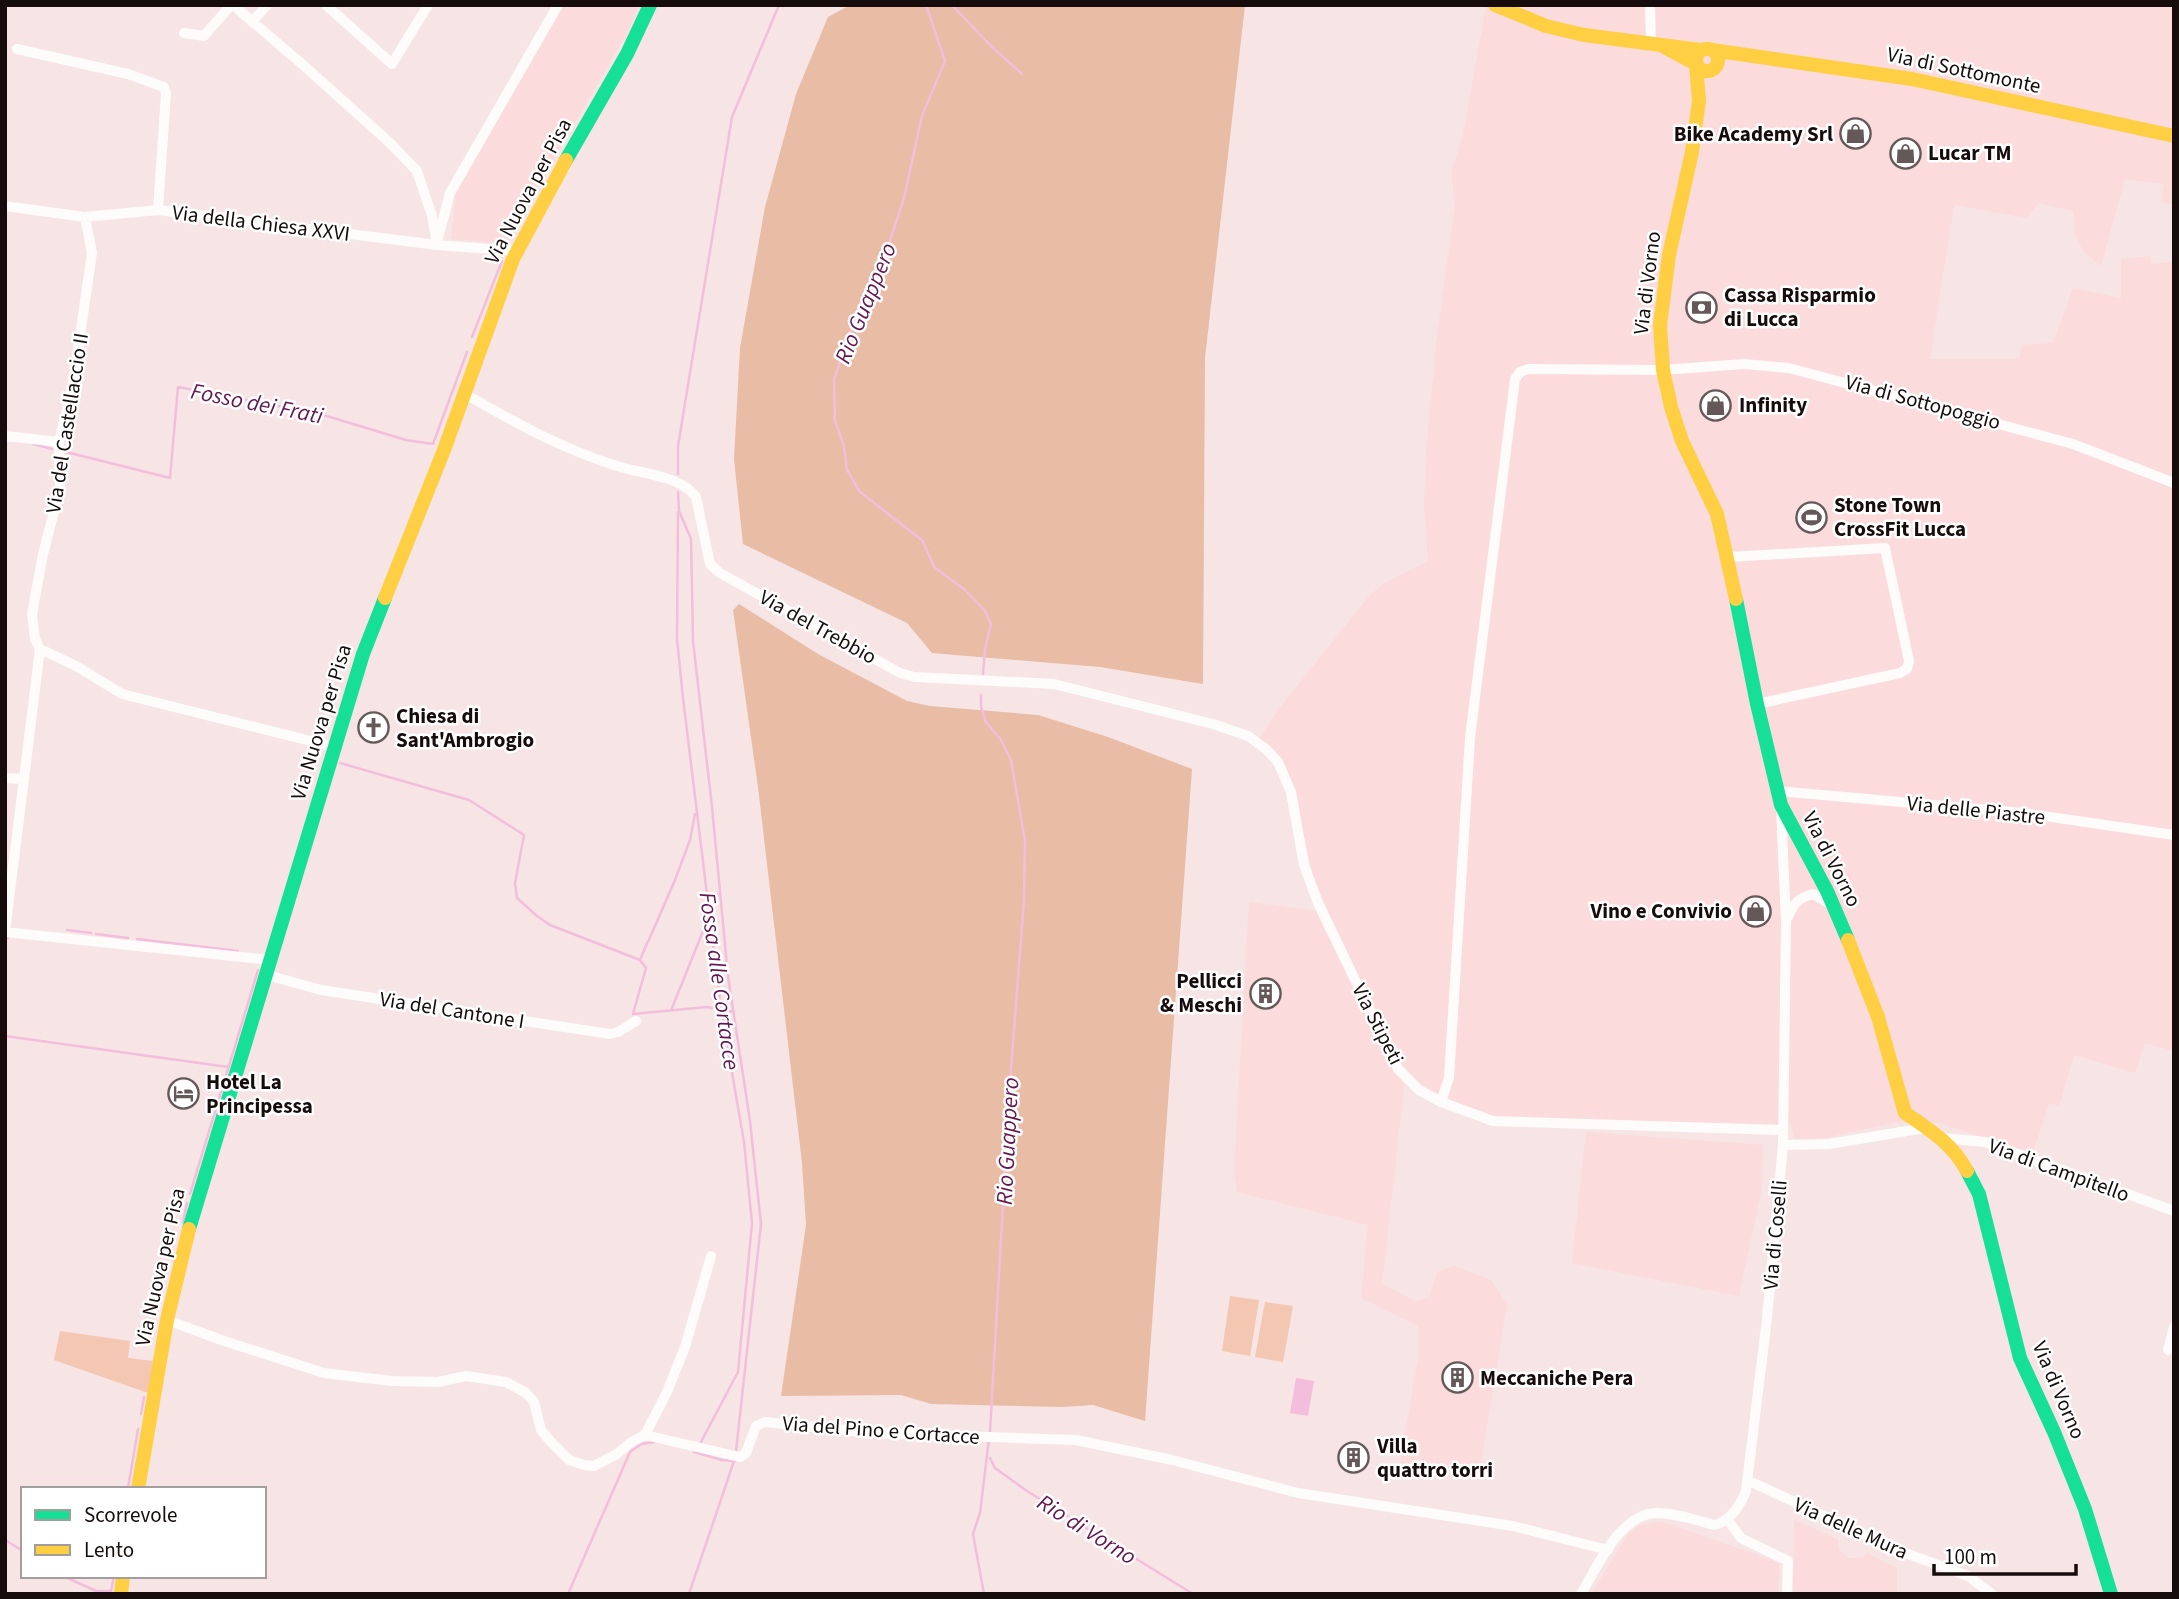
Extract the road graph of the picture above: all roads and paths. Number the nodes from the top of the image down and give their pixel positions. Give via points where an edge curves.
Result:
1 (232, 5) edge
2 (267, 5) edge
3 (326, 5) edge
4 (428, 5) edge
5 (558, 5) edge
6 (650, 5) edge
7 (1495, 5) edge
8 (1650, 5) edge
9 (252, 22) junction
10 (184, 33) dead end
11 (1656, 44) junction
12 (17, 49) dead end
13 (1703, 55) junction
14 (1744, 56) junction
15 (1716, 67) junction
16 (1699, 101) junction
17 (2174, 135) edge
18 (5, 206) edge
19 (158, 210) junction
20 (85, 217) junction
21 (437, 245) junction
22 (517, 251) junction
23 (1663, 370) junction
24 (465, 394) junction
25 (5, 435) edge
26 (59, 442) junction
27 (2174, 483) edge
28 (1728, 556) junction
29 (40, 649) junction
30 (1757, 704) junction
31 (1248, 736) joint
32 (335, 747) junction
33 (5, 778) edge
34 (24, 779) junction
35 (1779, 798) junction
36 (2174, 835) edge
37 (1833, 906) junction
38 (1786, 921) junction
39 (5, 932) edge
40 (269, 967) junction
41 (636, 1021) dead end
42 (1441, 1102) junction
43 (1926, 1128) junction
44 (1783, 1130) junction
45 (1942, 1138) junction
46 (1783, 1146) junction
47 (2174, 1211) edge
48 (710, 1256) dead end
49 (167, 1320) junction
50 (2174, 1327) edge
51 (2168, 1350) dead end
52 (645, 1435) junction
53 (1747, 1480) junction
54 (138, 1487) edge
55 (1727, 1519) junction
56 (1608, 1550) junction
57 (1581, 1594) edge
58 (1787, 1594) edge
59 (1992, 1594) edge
60 (2111, 1594) edge

1 - 9 street
1 - 10 street via 204,36
2 - 9 street
3 - 4 street via 392,64
5 - 21 street via 450,193
6 - 22 main road, Via Nuova per Pisa
7 - 11 main road, Via di Sottomonte via 1546,26
8 - 11 street
9 - 21 street via 418,171
11 - 13 main road, Via di Sottomonte
12 - 19 street via 128,74 164,87
13 - 14 main road, Via di Sottomonte
13 - 15 main road, Via di Sottomonte via 1705,71
13 - 16 main road, Via di Vorno
14 - 15 main road, Via di Sottomonte
14 - 17 main road, Via di Sottomonte via 1913,79
15 - 16 main road, Via di Vorno
16 - 23 main road, Via di Vorno via 1666,272 1660,326
18 - 20 street, Via della Chiesa XXVI
19 - 20 street, Via della Chiesa XXVI
19 - 21 street, Via della Chiesa XXVI
20 - 26 street, Via del Castellaccio II via 92,253 74,384
21 - 22 street, Via della Chiesa XXVI
22 - 24 main road, Via Nuova per Pisa
23 - 27 street, Via di Sottopoggio via 1744,364 1812,373 2073,443
23 - 28 main road, Via di Vorno via 1682,441 1717,514
23 - 42 street, Via di Sottopoggio via 1528,369 1516,379 1470,738 1449,1078
24 - 31 street, Via del Trebbio via 549,440 691,489 710,564 720,573 900,673 1054,684
24 - 32 main road, Via Nuova per Pisa via 363,654
25 - 26 street
26 - 29 street, Via del Castellaccio II via 60,488 32,614
28 - 30 main road, Via di Vorno
28 - 30 street via 1885,548 1909,661 1900,673
29 - 32 street via 122,694
29 - 34 street
30 - 35 main road, Via di Vorno
31 - 42 street, Via Stipeti via 1278,762 1291,792 1304,865 1318,903 1398,1069 1419,1090
32 - 40 main road, Via Nuova per Pisa
33 - 34 street
34 - 39 street
35 - 36 street, Via delle Piastre via 2024,813
35 - 37 main road, Via di Vorno
35 - 38 street, Via di Coselli
37 - 38 street via 1813,894 1802,897
37 - 43 main road, Via di Vorno via 1878,1017 1899,1101 1905,1113
38 - 44 street, Via di Coselli
39 - 40 street, Via del Cantone I
40 - 41 street, Via del Cantone I via 321,990 610,1034
40 - 49 main road, Via Nuova per Pisa via 188,1230
42 - 44 street, Via Stipeti via 1493,1121
43 - 45 main road, Via di Vorno
43 - 46 street via 1829,1144
44 - 46 street, Via di Coselli
45 - 47 street, Via di Campitello via 1985,1142
45 - 60 main road, Via di Vorno via 1970,1172 1979,1194 2020,1358 2085,1509
46 - 53 street, Via di Coselli
48 - 52 street via 685,1347
49 - 52 street via 324,1373 392,1381 466,1377 506,1382 534,1402 541,1430 551,1442 569,1460 584,1465 594,1466
49 - 54 main road, Via Nuova per Pisa
50 - 51 street
52 - 56 street, Via del Pino e Cortacce via 736,1457 746,1453 756,1426 765,1422 874,1433 1076,1440 1349,1503 1513,1526
53 - 55 street, Via di Coselli via 1741,1503
53 - 59 street, Via delle Mura via 1900,1551 1968,1576
55 - 56 street via 1714,1525 1648,1514 1627,1524
55 - 58 street via 1741,1538 1787,1561
56 - 57 street

